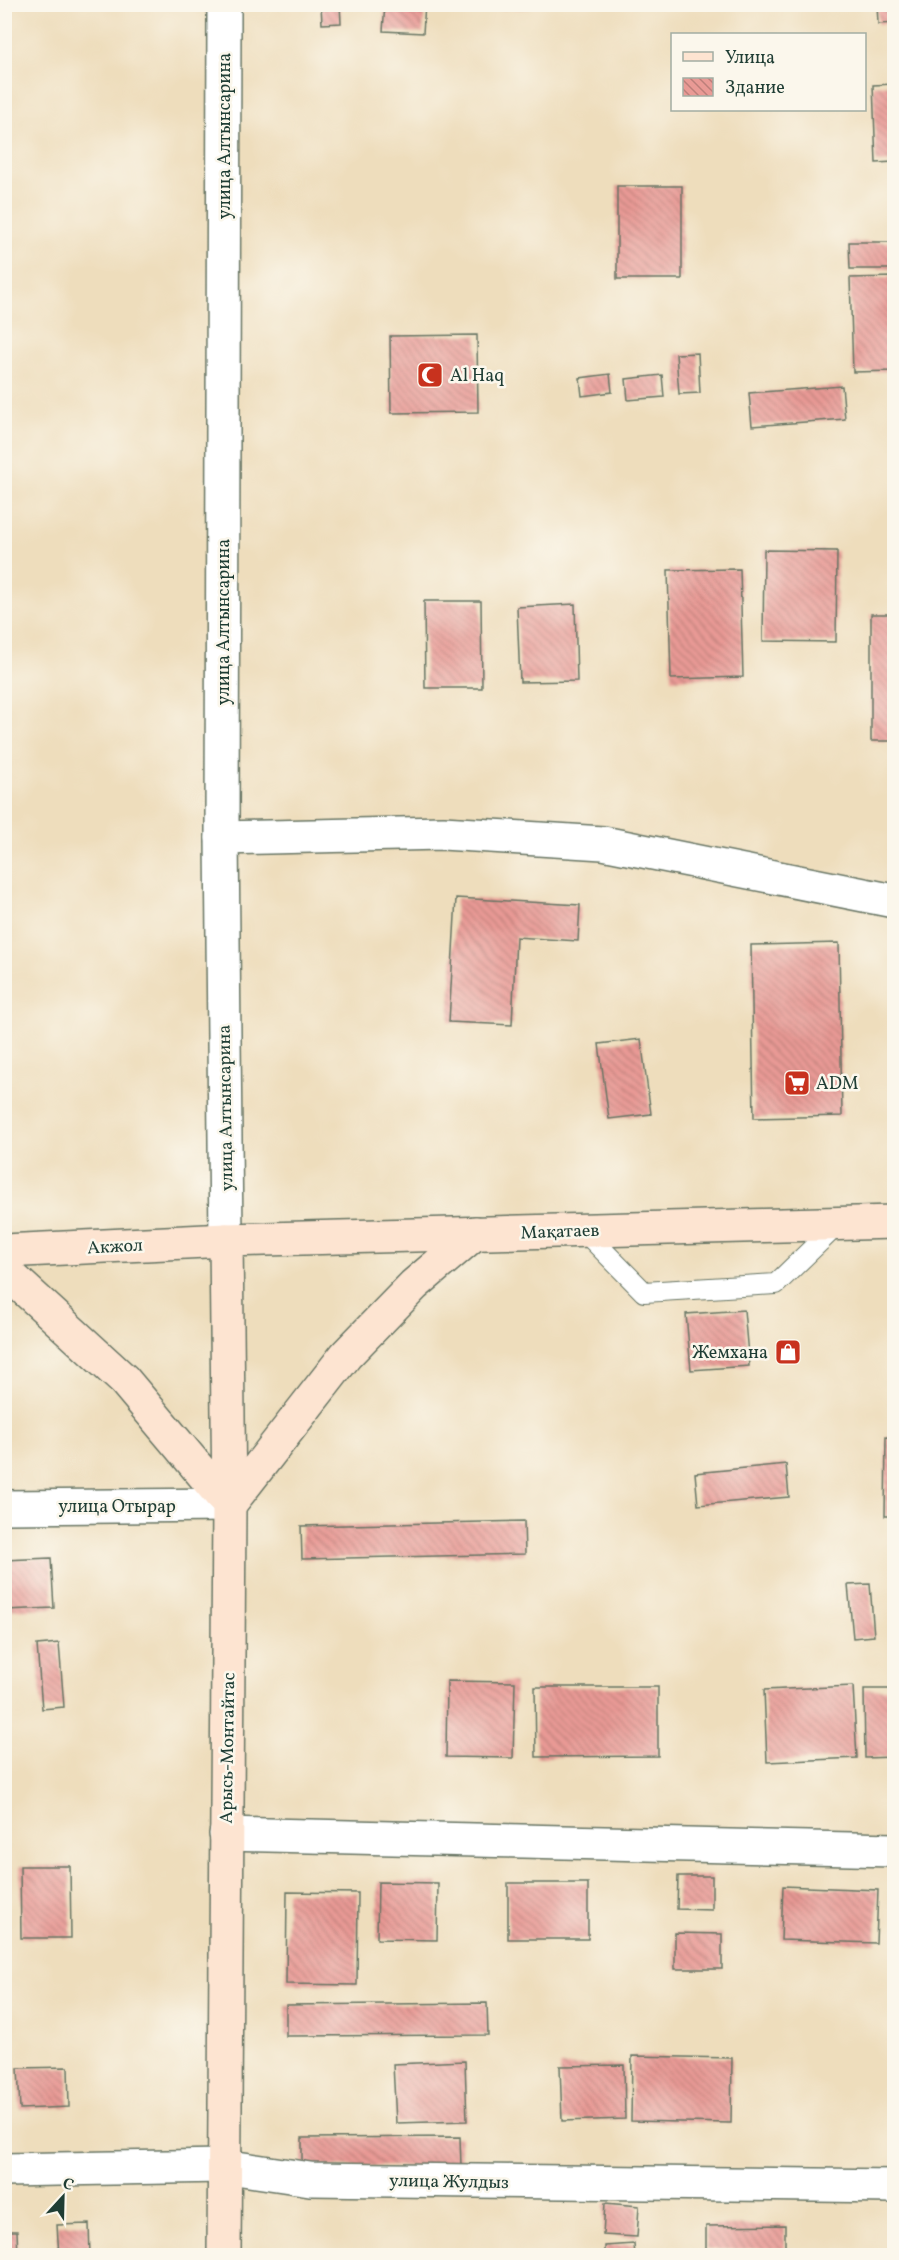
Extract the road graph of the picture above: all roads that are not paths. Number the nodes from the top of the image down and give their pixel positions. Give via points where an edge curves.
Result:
1 (224, 4) edge
2 (222, 838) junction
3 (894, 901) edge
4 (894, 1222) edge
5 (839, 1223) junction
6 (583, 1230) junction
7 (475, 1233) junction
8 (226, 1240) junction
9 (4, 1251) edge
10 (4, 1270) edge
11 (229, 1505) junction
12 (4, 1507) edge
13 (226, 1834) junction
14 (894, 1850) edge
15 (223, 2166) junction
16 (4, 2170) edge
17 (894, 2186) edge
18 (224, 2256) edge

1 - 2 street, улица Алтынсарина
2 - 3 street via 443,833 603,843
2 - 8 street, улица Алтынсарина
4 - 5 main road, Мақатаев
5 - 6 main road, Мақатаев
5 - 6 lane via 776,1284 644,1292
6 - 7 main road, Мақатаев
7 - 8 main road, Мақатаев
7 - 11 main road via 414,1285 346,1355
8 - 9 main road, Акжол
8 - 11 main road, Арысь-Монтайтас
10 - 11 main road via 124,1380
11 - 12 street, улица Отырар
11 - 13 main road, Арысь-Монтайтас
13 - 14 street
13 - 15 main road, Арысь-Монтайтас
15 - 16 street, улица Жулдыз
15 - 17 street, улица Жулдыз via 310,2179
15 - 18 main road, Арысь-Монтайтас

